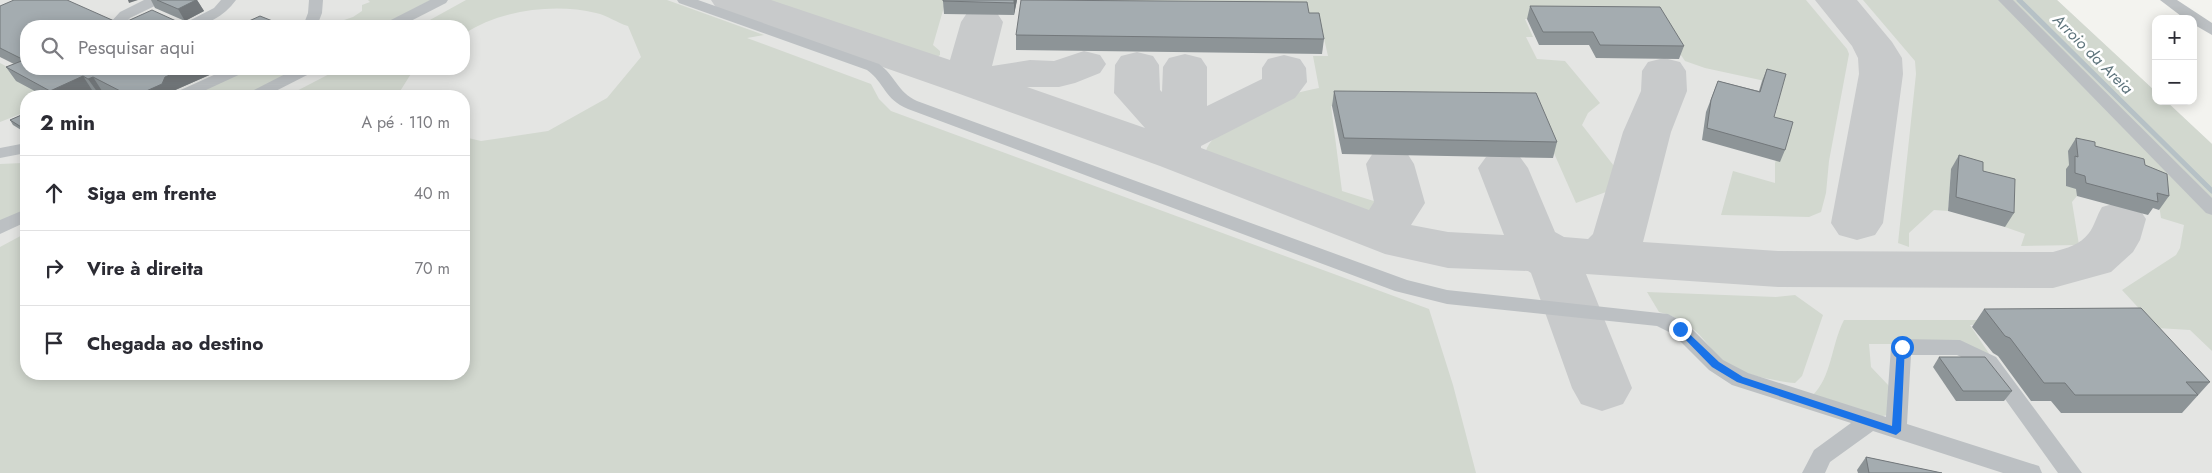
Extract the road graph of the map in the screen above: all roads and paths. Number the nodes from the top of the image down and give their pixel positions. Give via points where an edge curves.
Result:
1 (156, 0) edge
2 (229, 0) edge
3 (316, 0) edge
4 (441, 0) edge
5 (684, 0) edge
6 (2005, 0) edge
7 (2167, 0) edge
8 (121, 20) edge
9 (202, 20) edge
10 (312, 20) edge
11 (402, 20) edge
12 (2212, 30) edge
13 (226, 75) edge
14 (295, 75) edge
15 (193, 90) edge
16 (266, 90) edge
17 (20, 149) edge
18 (0, 152) edge
19 (2212, 209) edge
20 (20, 218) edge
21 (0, 228) edge
22 (1869, 422) junction
23 (1896, 431) junction
24 (1813, 473) edge
25 (2031, 473) edge
26 (2071, 473) edge

1 - 8 lane
2 - 9 lane via 219,11
3 - 10 lane
4 - 11 lane
5 - 22 lane via 873,67 882,72 894,94 904,102 1367,274 1447,297 1661,319 1680,329 1716,365 1740,379
6 - 19 lane
7 - 12 lane
13 - 15 lane
14 - 16 lane
17 - 18 lane
20 - 21 lane
22 - 23 lane
22 - 24 lane via 1822,456
23 - 25 lane
23 - 26 lane via 1902,347 1960,348 1989,362

